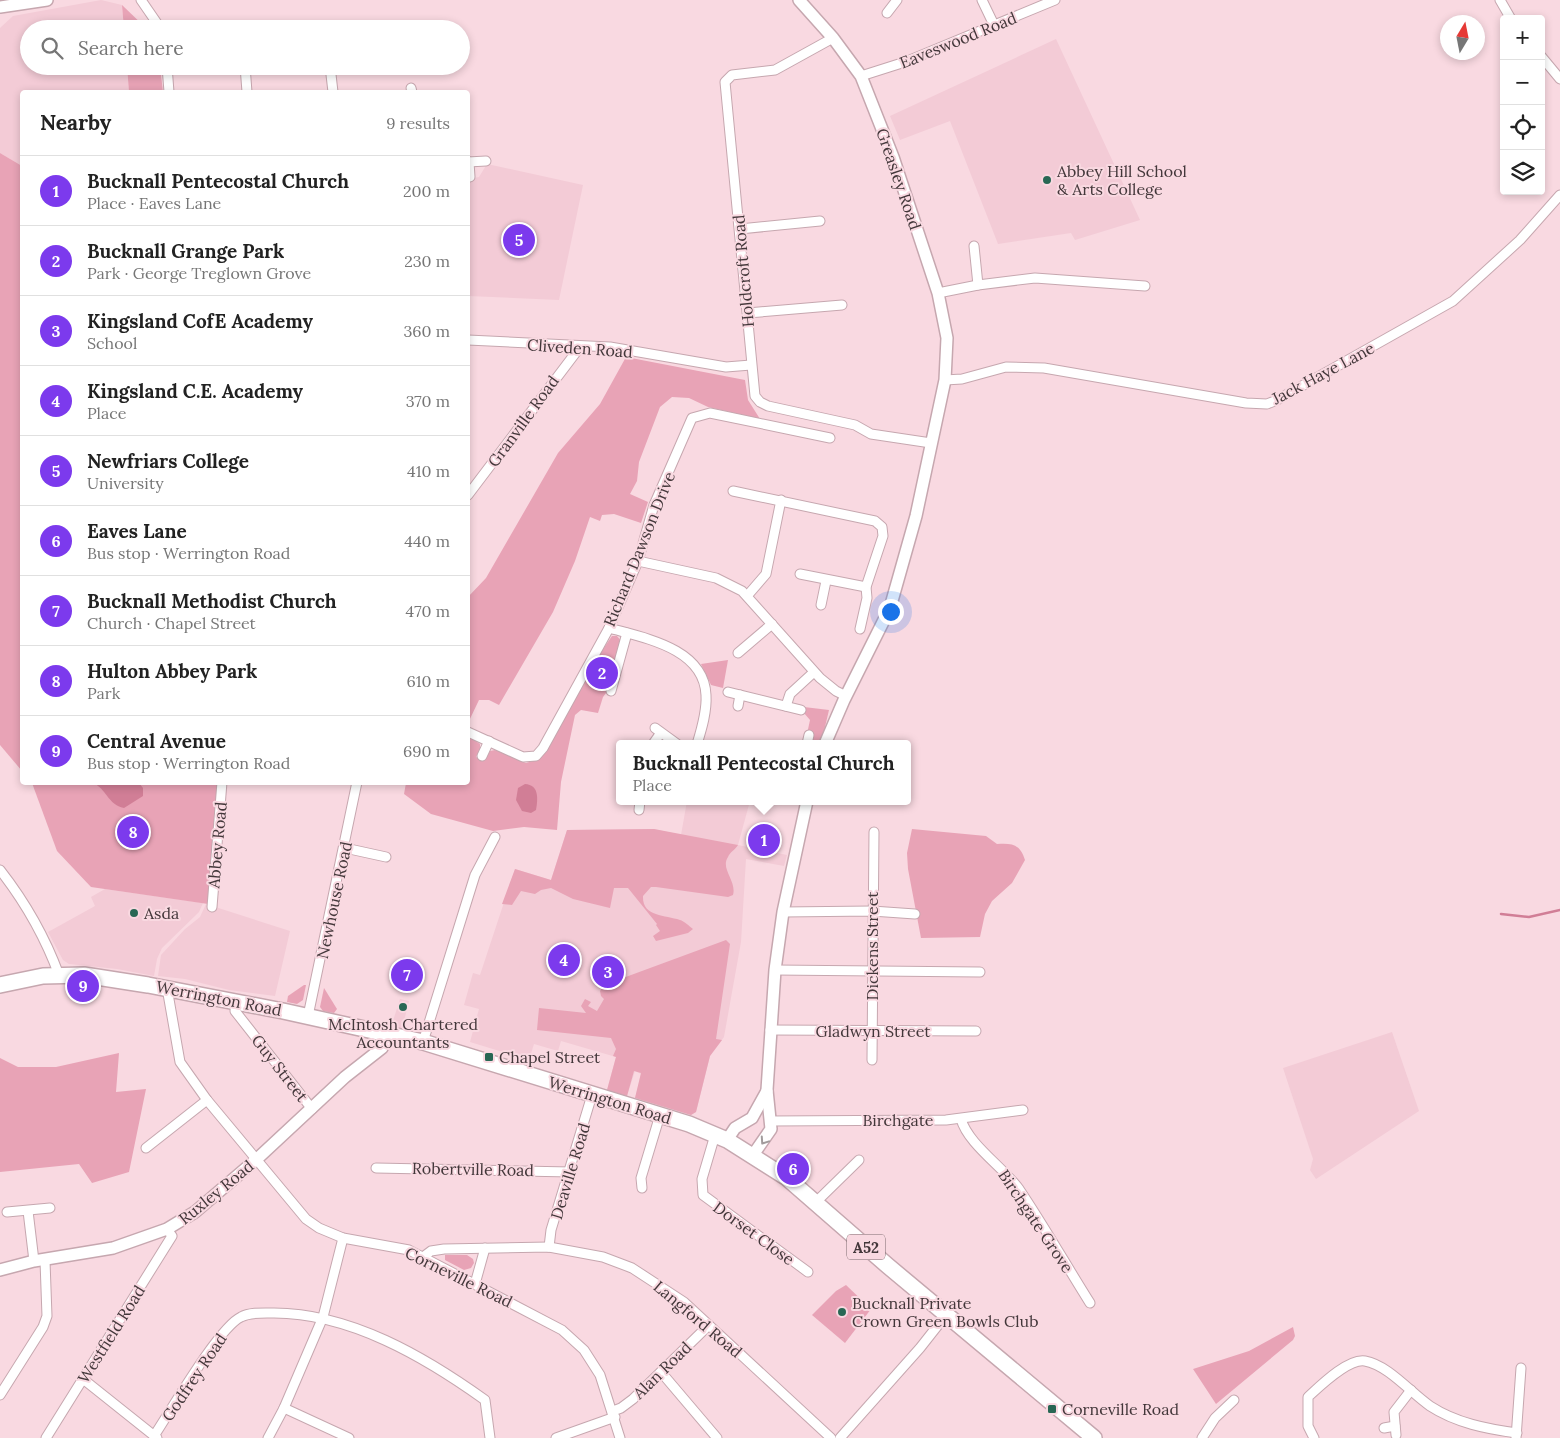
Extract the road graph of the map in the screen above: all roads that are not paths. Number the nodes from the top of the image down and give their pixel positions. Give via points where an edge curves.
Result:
1 (47, 0) edge
2 (142, 0) edge
3 (798, 0) edge
4 (897, 0) edge
5 (982, 0) edge
6 (1055, 0) edge
7 (1500, 0) edge
8 (0, 7) edge
9 (887, 13) dead end
10 (1509, 15) edge
11 (155, 20) edge
12 (994, 25) junction
13 (833, 38) junction
14 (1544, 60) edge
15 (167, 75) edge
16 (245, 75) edge
17 (331, 75) edge
18 (860, 76) junction
19 (1560, 79) edge
20 (168, 90) edge
21 (247, 90) edge
22 (333, 90) edge
23 (486, 161) dead end
24 (470, 162) edge
25 (1560, 194) edge
26 (820, 221) dead end
27 (740, 229) junction
28 (974, 246) dead end
29 (978, 285) junction
30 (1145, 286) dead end
31 (938, 293) junction
32 (842, 305) dead end
33 (748, 313) junction
34 (470, 340) edge
35 (580, 347) junction
36 (752, 365) junction
37 (946, 380) junction
38 (830, 438) dead end
39 (931, 443) junction
40 (733, 491) dead end
41 (470, 493) edge
42 (781, 500) junction
43 (638, 561) junction
44 (800, 574) dead end
45 (826, 581) junction
46 (866, 587) junction
47 (747, 596) junction
48 (821, 605) dead end
49 (772, 624) junction
50 (609, 628) junction
51 (860, 629) dead end
52 (627, 633) junction
53 (738, 653) dead end
54 (814, 672) junction
55 (611, 691) dead end
56 (728, 692) dead end
57 (740, 695) junction
58 (845, 698) junction
59 (738, 706) dead end
60 (786, 706) junction
61 (801, 710) dead end
62 (470, 733) edge
63 (654, 740) edge
64 (671, 740) edge
65 (699, 740) edge
66 (827, 740) edge
67 (489, 741) junction
68 (482, 756) dead end
69 (222, 785) edge
70 (356, 785) edge
71 (806, 805) edge
72 (874, 832) dead end
73 (495, 837) dead end
74 (345, 848) junction
75 (386, 857) dead end
76 (0, 870) edge
77 (212, 907) dead end
78 (872, 911) junction
79 (784, 912) junction
80 (914, 914) dead end
81 (775, 970) junction
82 (872, 971) junction
83 (980, 972) dead end
84 (59, 975) junction
85 (0, 984) edge
86 (167, 988) junction
87 (236, 1002) junction
88 (308, 1016) junction
89 (770, 1030) junction
90 (976, 1030) dead end
91 (872, 1031) junction
92 (387, 1033) junction
93 (423, 1042) junction
94 (872, 1060) dead end
95 (767, 1090) junction
96 (592, 1095) junction
97 (208, 1100) junction
98 (312, 1109) junction
99 (1023, 1110) dead end
100 (660, 1115) junction
101 (961, 1119) junction
102 (771, 1121) junction
103 (721, 1138) junction
104 (146, 1148) dead end
105 (753, 1156) junction
106 (258, 1158) junction
107 (858, 1160) dead end
108 (376, 1168) dead end
109 (571, 1172) junction
110 (642, 1188) dead end
111 (816, 1202) junction
112 (50, 1208) dead end
113 (28, 1211) junction
114 (7, 1212) dead end
115 (167, 1230) junction
116 (343, 1238) junction
117 (549, 1247) junction
118 (485, 1248) junction
119 (423, 1257) junction
120 (40, 1261) junction
121 (0, 1270) edge
122 (808, 1272) dead end
123 (475, 1284) junction
124 (1090, 1303) dead end
125 (946, 1315) junction
126 (323, 1317) junction
127 (708, 1325) junction
128 (1522, 1368) dead end
129 (661, 1372) junction
130 (83, 1379) junction
131 (1411, 1390) junction
132 (0, 1395) edge
133 (1234, 1400) dead end
134 (284, 1408) junction
135 (614, 1414) junction
136 (1384, 1428) dead end
137 (1517, 1436) edge
138 (156, 1437) edge
139 (46, 1438) edge
140 (268, 1438) edge
141 (349, 1438) edge
142 (490, 1438) edge
143 (556, 1438) edge
144 (620, 1438) edge
145 (717, 1438) edge
146 (831, 1438) edge
147 (840, 1438) edge
148 (1094, 1438) edge
149 (1202, 1438) edge
150 (1314, 1438) edge

1 - 8 street
2 - 11 street
3 - 13 street, Greasley Road
4 - 9 street
5 - 12 street
6 - 12 street, Eaveswood Road
7 - 10 street
12 - 18 street, Eaveswood Road via 905,62
13 - 18 street, Greasley Road
13 - 27 street, Holdcroft Road via 775,70 732,74 725,82
14 - 19 street
15 - 20 street
16 - 21 street
17 - 22 street
18 - 31 street, Greasley Road via 893,157
23 - 24 street
25 - 37 street, Jack Haye Lane via 1520,240 1453,301 1267,404 1246,404 1044,368 1006,368
26 - 27 street
27 - 33 street, Holdcroft Road
28 - 29 street
29 - 30 street via 1035,278
29 - 31 street
31 - 37 street, Greasley Road via 947,338
32 - 33 street
33 - 36 street, Holdcroft Road
34 - 35 street, Cliveden Road
35 - 36 street, Cliveden Road via 610,347 726,367
35 - 41 street, Granville Road
36 - 39 street, Holdcroft Road via 756,396 768,406 855,425 871,434
37 - 39 street, Greasley Road
38 - 43 street, Richard Dawson Drive via 710,413 692,418 654,505
39 - 58 street, Greasley Road via 916,516 890,608
40 - 42 street
42 - 46 street via 875,521 882,527 884,536
42 - 47 street via 766,574
43 - 47 street via 716,578
43 - 50 street, Richard Dawson Drive
44 - 45 street
45 - 46 street
45 - 48 street
46 - 51 street via 867,598
47 - 49 street
49 - 53 street
49 - 54 street
50 - 52 street
50 - 67 street, Richard Dawson Drive via 536,756 523,757
52 - 55 street
52 - 65 street via 675,649 698,670 706,694 706,711
54 - 58 street
54 - 60 street via 790,694
56 - 57 street
57 - 59 street
57 - 60 street
58 - 66 street, Greasley Road
60 - 61 street
62 - 67 street, Richard Dawson Drive
63 - 64 street via 657,731
67 - 68 street
69 - 77 street, Abbey Road
70 - 74 street, Newhouse Road
71 - 79 street
72 - 78 street, Dickens Street
73 - 93 street via 475,875
74 - 75 street
74 - 88 street, Newhouse Road
76 - 84 street via 18,893
78 - 79 street
78 - 80 street
78 - 82 street, Dickens Street
79 - 81 street
81 - 82 street
81 - 89 street
82 - 83 street
82 - 91 street, Dickens Street
84 - 85 highway, Werrington Road / A52
84 - 86 highway, Werrington Road / A52
86 - 87 highway, Werrington Road / A52
86 - 97 street, Corneville Road via 180,1062
87 - 88 highway, Werrington Road / A52
87 - 98 street, Guy Street via 236,1011
88 - 92 highway, Werrington Road / A52
89 - 91 street, Gladwyn Street
89 - 95 street
90 - 91 street, Gladwyn Street
91 - 94 street, Dickens Street
92 - 93 highway, Werrington Road / A52
92 - 98 street, Ruxley Road via 382,1048
93 - 96 highway, Werrington Road / A52
95 - 102 street
95 - 103 street via 752,1118
96 - 100 highway, Werrington Road / A52
96 - 109 street, Deaville Road
97 - 104 street
97 - 106 street, Corneville Road
98 - 106 street, Ruxley Road
99 - 101 street, Birchgate
100 - 103 highway, Werrington Road / A52
100 - 110 street via 641,1178
101 - 102 street, Birchgate
101 - 124 street, Birchgate Grove via 967,1132 1018,1189
102 -> 105 street via 766,1138
103 - 105 highway, Werrington Road / A52
103 - 122 street, Dorset Close via 702,1179 703,1195
105 - 111 highway, Werrington Road / A52
106 - 115 street, Ruxley Road via 195,1212
106 - 116 street, Corneville Road via 306,1219
107 - 111 street
108 - 109 street, Robertville Road
109 - 117 street, Deaville Road via 551,1230
111 - 125 highway, Werrington Road / A52
112 - 113 street
113 - 114 street
113 - 120 street
115 - 120 street, Ruxley Road via 113,1248
115 - 130 street, Westfield Road via 172,1236
116 - 119 street, Corneville Road via 407,1249
116 - 126 street
117 - 118 street, Langford Road
117 - 127 street, Langford Road via 603,1257 632,1268 674,1295
118 - 119 street, Langford Road via 438,1249
118 - 123 street
119 - 123 street, Corneville Road
120 - 121 street, Ruxley Road
120 - 132 street via 47,1316
123 - 135 street, Corneville Road via 555,1325 574,1340 600,1374
125 - 147 street via 914,1356
125 - 148 highway, Werrington Road / A52
126 - 134 street
126 - 138 street, Godfrey Road via 264,1313 240,1317 219,1336
126 - 142 street, Godfrey Road via 385,1341 454,1378 485,1400
127 - 129 street, Alan Road
127 - 146 street, Langford Road
128 - 137 street via 1516,1382
129 - 135 street, Alan Road
129 - 145 street
130 - 138 street
130 - 139 street, Westfield Road
131 - 136 street via 1394,1412 1395,1431
131 - 137 street via 1431,1406 1462,1421
131 - 150 street via 1364,1360 1351,1363 1308,1397 1308,1426
133 - 149 street via 1215,1418
134 - 140 street
134 - 141 street
135 - 143 street, Alan Road
135 - 144 street, Corneville Road

